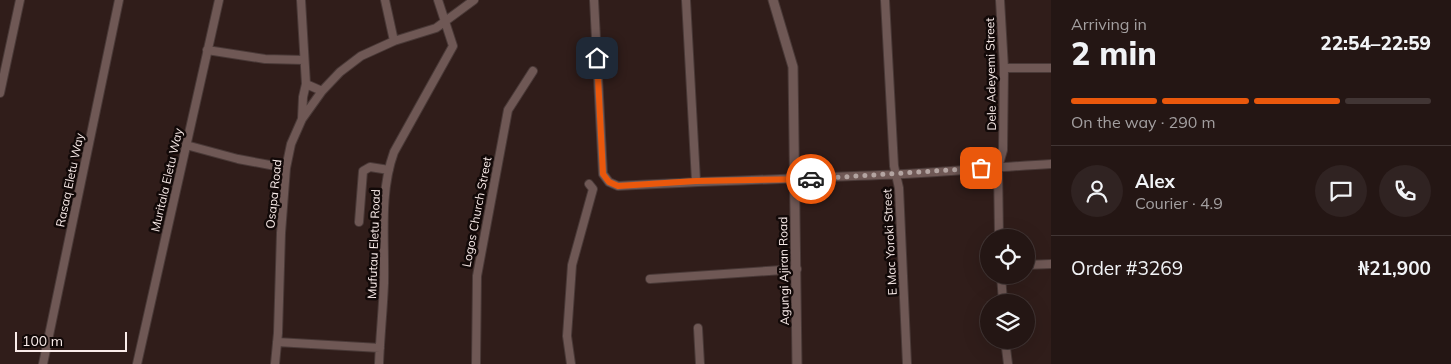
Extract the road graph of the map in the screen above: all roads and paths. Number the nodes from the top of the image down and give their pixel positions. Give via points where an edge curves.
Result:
1 (20, 0) edge
2 (119, 0) edge
3 (218, 0) edge
4 (301, 0) edge
5 (385, 0) edge
6 (438, 0) edge
7 (474, 0) edge
8 (594, 0) edge
9 (686, 0) edge
10 (773, 0) edge
11 (885, 0) edge
12 (1000, 0) edge
13 (444, 22) junction
14 (394, 40) junction
15 (207, 50) junction
16 (304, 60) junction
17 (1004, 68) junction
18 (1051, 68) edge
19 (533, 71) dead end
20 (306, 84) junction
21 (322, 91) junction
22 (0, 93) edge
23 (302, 119) junction
24 (186, 145) junction
25 (1051, 164) edge
26 (998, 166) junction
27 (286, 168) junction
28 (389, 170) junction
29 (896, 174) junction
30 (794, 179) junction
31 (696, 181) junction
32 (589, 184) dead end
33 (359, 222) dead end
34 (999, 229) edge
35 (1051, 264) edge
36 (1035, 265) edge
37 (797, 269) junction
38 (650, 279) dead end
39 (698, 328) dead end
40 (277, 342) junction
41 (380, 348) junction
42 (1006, 349) edge
43 (43, 364) edge
44 (137, 364) edge
45 (275, 364) edge
46 (379, 364) edge
47 (476, 364) edge
48 (571, 364) edge
49 (700, 364) edge
50 (798, 364) edge
51 (907, 364) edge
52 (1008, 364) edge

1 - 22 street
2 - 43 street, Rasaq Eletu Way
3 - 15 street, Muritala Eletu Way
4 - 16 street, Osapa Road
5 - 14 street
6 - 13 street, Mufutau Eletu Road
7 - 13 street
8 - 31 street via 603,174 618,186
9 - 31 street
10 - 30 street, Agungi Ajiran Road via 793,67
11 - 29 street, E Mac Yoroki Street
12 - 17 street, Dele Adeyemi Street
13 - 14 street via 436,28
13 - 28 street, Mufutau Eletu Road via 453,46 394,152
14 - 21 street via 361,56
15 - 16 street via 264,59
15 - 24 street, Muritala Eletu Way
16 - 20 street, Osapa Road
17 - 18 street
17 - 26 street, Dele Adeyemi Street via 1003,150
19 - 47 street, Logos Church Street via 508,110 506,120 477,276
20 - 21 street
20 - 23 street, Osapa Road
21 - 23 street
23 - 27 street, Osapa Road via 291,144
24 - 27 street
24 - 44 street, Muritala Eletu Way
25 - 26 street
26 - 29 street
26 - 34 street, Dele Adeyemi Street
27 - 40 street, Osapa Road
28 - 33 street via 370,167 363,171
28 - 41 street, Mufutau Eletu Road via 385,198
29 - 30 street
29 - 51 street, E Mac Yoroki Street
30 - 31 street
30 - 37 street, Agungi Ajiran Road
32 - 48 street via 593,190 572,265 567,336
35 - 36 street
37 - 38 street
37 - 50 street, Agungi Ajiran Road
39 - 49 street
40 - 41 street
40 - 45 street, Osapa Road
41 - 46 street, Mufutau Eletu Road
42 - 52 street

